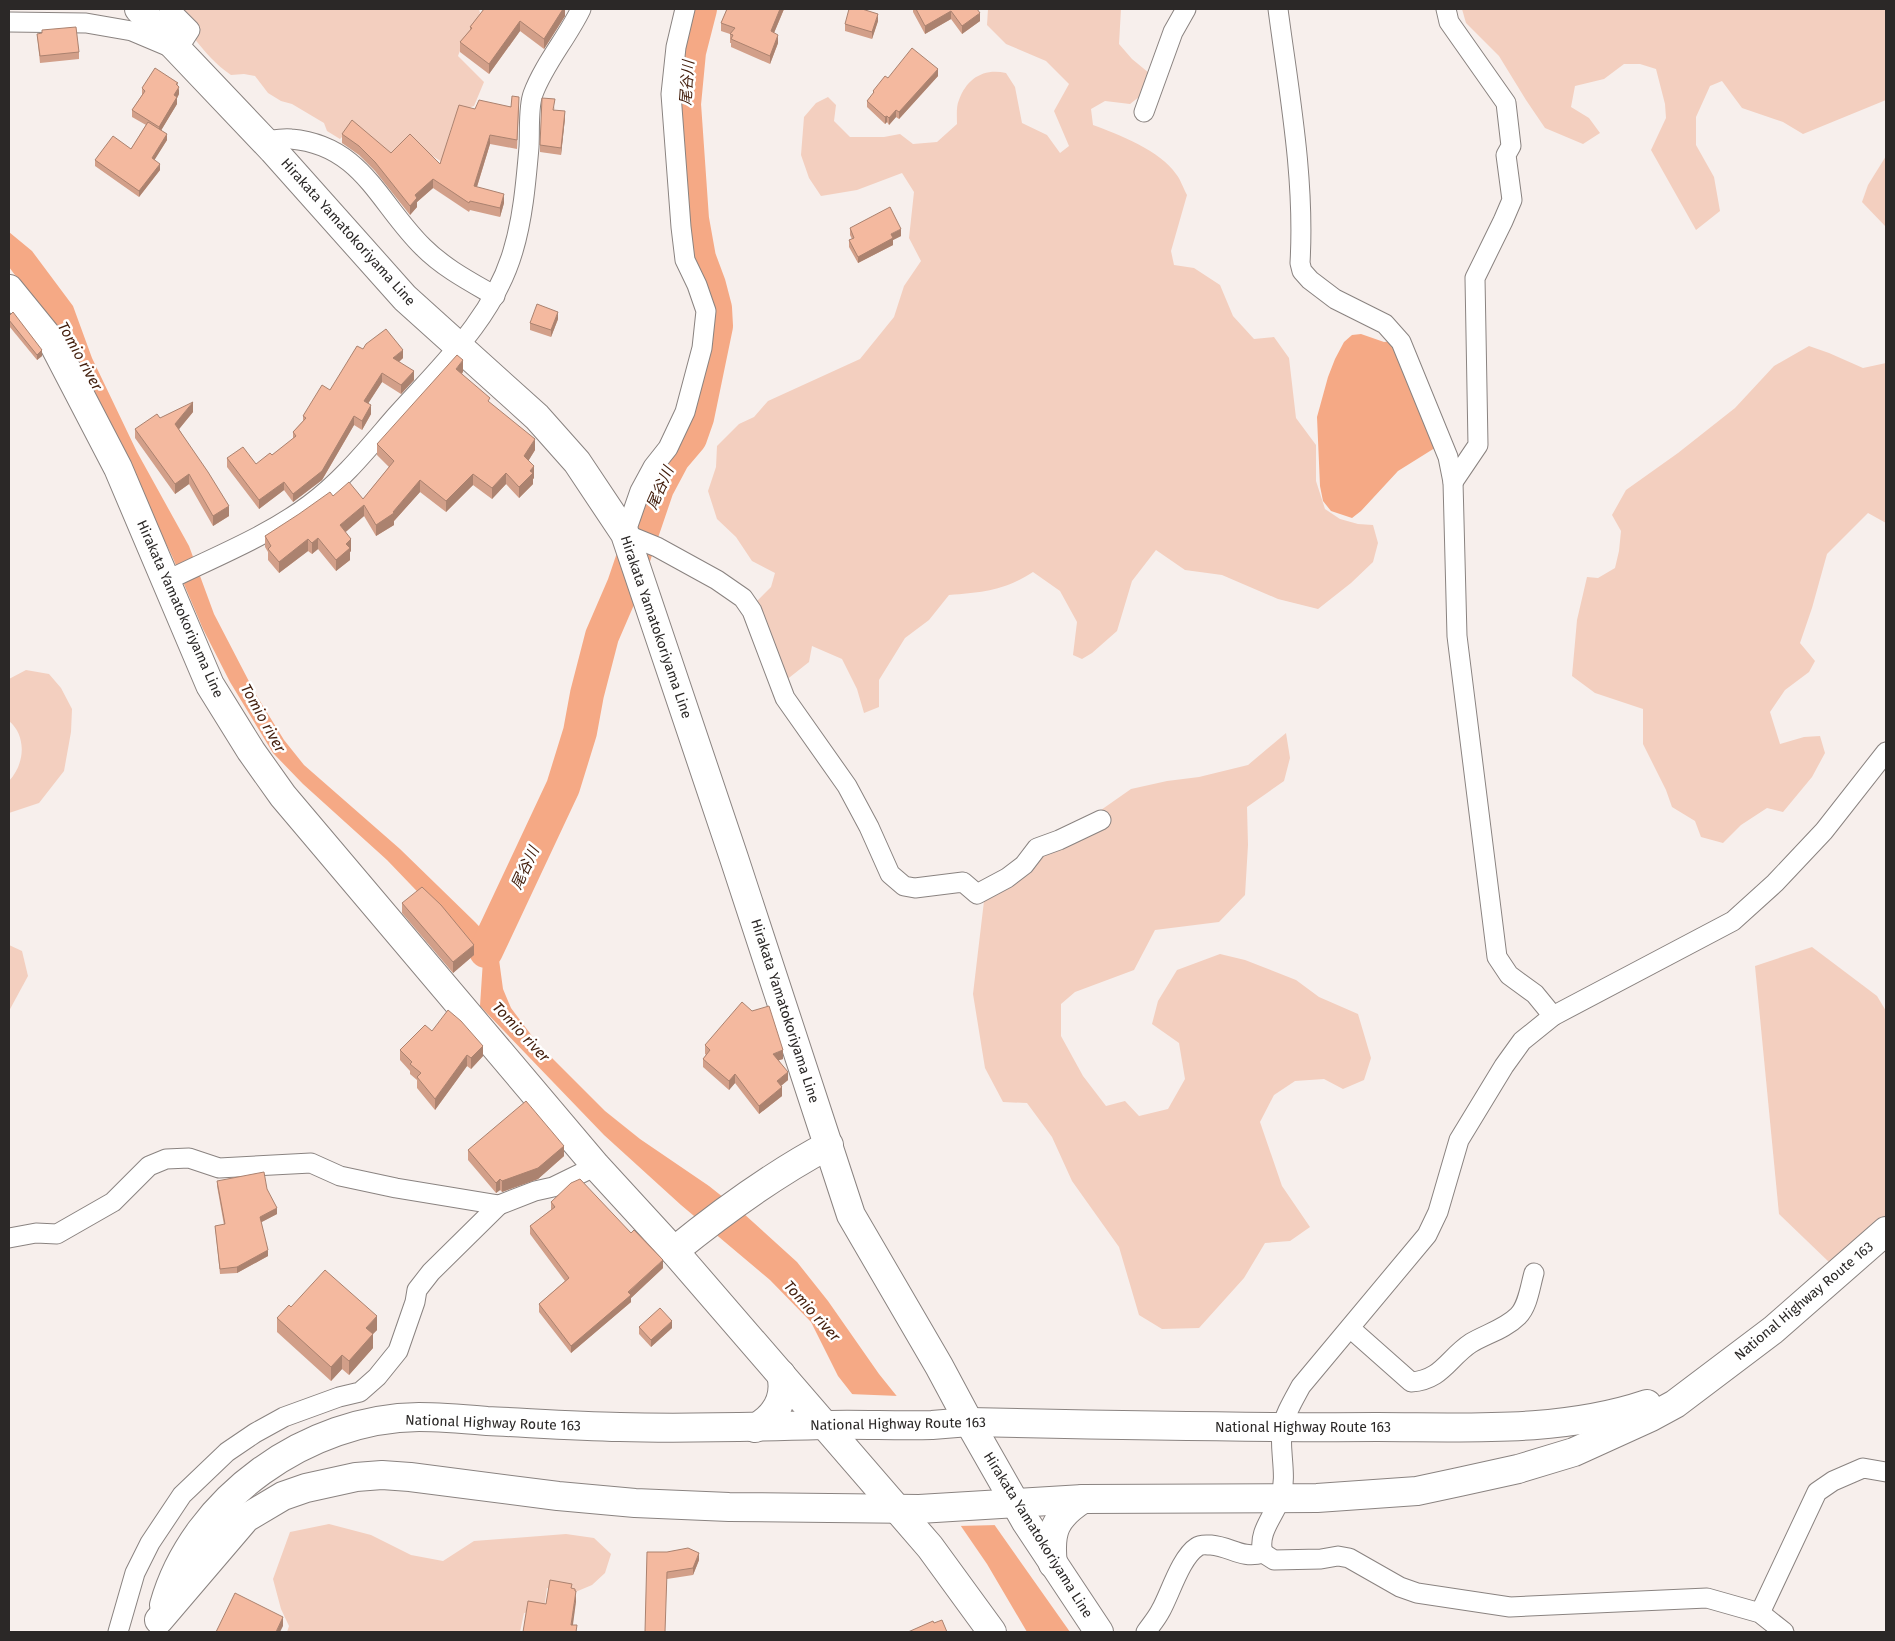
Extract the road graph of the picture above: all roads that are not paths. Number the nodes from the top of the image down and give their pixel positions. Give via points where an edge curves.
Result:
1 (138, 9) edge
2 (169, 9) edge
3 (581, 9) edge
4 (685, 9) edge
5 (1186, 9) edge
6 (1278, 9) edge
7 (1446, 9) edge
8 (9, 22) edge
9 (177, 50) junction
10 (1144, 112) dead end
11 (264, 141) junction
12 (9, 289) edge
13 (496, 296) junction
14 (459, 345) junction
15 (1453, 482) junction
16 (626, 534) junction
17 (166, 581) junction
18 (1886, 752) edge
19 (1101, 820) dead end
20 (1553, 1016) junction
21 (829, 1145) junction
22 (596, 1166) junction
23 (499, 1204) junction
24 (1886, 1232) edge
25 (9, 1238) edge
26 (674, 1251) junction
27 (1534, 1273) dead end
28 (1350, 1328) junction
29 (1721, 1370) junction
30 (781, 1374) junction
31 (969, 1422) junction
32 (826, 1425) junction
33 (755, 1428) junction
34 (1282, 1428) junction
35 (1886, 1472) edge
36 (1083, 1499) junction
37 (1280, 1499) junction
38 (1004, 1503) junction
39 (908, 1509) junction
40 (1263, 1553) junction
41 (1053, 1564) junction
42 (1760, 1613) junction
43 (157, 1626) edge
44 (118, 1632) edge
45 (992, 1632) edge
46 (1100, 1632) edge
47 (1146, 1632) edge
48 (1784, 1632) edge

1 - 9 main road, Hirakata Yamatokoriyama Line
2 - 9 street via 190,30
3 - 13 street via 532,96 520,226
4 - 16 street via 676,47 671,94 685,260 706,310 702,348 685,412 668,448 640,491
5 - 10 street via 1173,32
6 - 15 street via 1297,154 1302,271 1335,300 1386,324 1401,342 1448,457
7 - 15 street via 1449,22 1506,103 1511,146 1506,155 1512,200 1475,278 1478,445
8 - 9 street via 86,22 132,31
9 - 11 main road, Hirakata Yamatokoriyama Line
11 - 13 street via 290,138 319,144 340,153 375,187 422,246 442,264
11 - 14 main road, Hirakata Yamatokoriyama Line via 405,298
12 - 17 main road, Hirakata Yamatokoriyama Line via 53,343 118,468
13 - 14 street
14 - 16 main road, Hirakata Yamatokoriyama Line via 537,417 571,455
14 - 17 street via 340,479 309,505 271,530
15 - 20 street via 1457,636 1497,957 1509,975 1535,994
16 - 19 street via 657,547 743,598 752,611 785,698 848,786 890,874 904,886 915,888 963,882 977,894 1024,865 1037,848
16 - 21 main road, Hirakata Yamatokoriyama Line
17 - 22 main road, Hirakata Yamatokoriyama Line via 210,685 250,751 283,796
18 - 20 street via 1824,831 1775,883 1733,921
20 - 28 street via 1522,1041 1504,1066 1459,1140 1438,1212 1427,1234
21 - 26 main road via 799,1161
21 - 31 main road, Hirakata Yamatokoriyama Line via 851,1215
22 - 23 street via 553,1187
22 - 26 main road, Hirakata Yamatokoriyama Line
23 - 25 street via 340,1176 311,1163 219,1168 189,1158 166,1159 149,1166 113,1202 58,1234 36,1233
23 - 44 street via 417,1290 398,1351 377,1377 360,1392 284,1417 255,1433 227,1452 182,1495 150,1543 135,1573
24 - 29 main road, National Highway Route 163 via 1774,1330
26 - 30 main road, Hirakata Yamatokoriyama Line
27 - 28 street via 1526,1302 1518,1316 1470,1344 1439,1373 1422,1381 1411,1382
28 - 34 street via 1301,1386
29 - 34 main road, National Highway Route 163 via 1649,1403 1586,1420 1473,1427
29 - 37 main road, National Highway Route 163 via 1675,1404 1651,1417 1574,1452 1518,1469 1417,1491
30 - 32 main road, Hirakata Yamatokoriyama Line
30 - 33 main road via 783,1386 779,1406 770,1418
31 - 32 main road, National Highway Route 163
31 - 34 main road, National Highway Route 163
31 - 38 main road, Hirakata Yamatokoriyama Line
32 - 33 main road, National Highway Route 163
32 - 39 main road, Hirakata Yamatokoriyama Line
33 - 43 main road, National Highway Route 163 via 621,1427 418,1417 343,1430 287,1456 234,1493 212,1517 182,1560 169,1585
34 - 37 street via 1284,1474
35 - 42 street via 1863,1468 1817,1492
36 - 37 main road, National Highway Route 163
36 - 38 main road, National Highway Route 163
36 - 41 main road via 1062,1514 1055,1525
37 - 40 street via 1262,1536
38 - 39 main road, National Highway Route 163
38 - 41 main road, Hirakata Yamatokoriyama Line
39 - 43 main road, National Highway Route 163 via 729,1507 635,1502 558,1496 410,1477 356,1477 283,1496 246,1518
39 - 45 main road, Hirakata Yamatokoriyama Line
40 - 42 street via 1274,1560 1349,1558 1417,1594 1510,1607 1707,1598
40 - 47 street via 1253,1556 1216,1546 1198,1546 1184,1563 1160,1612
41 - 46 main road, Hirakata Yamatokoriyama Line
42 - 48 street

